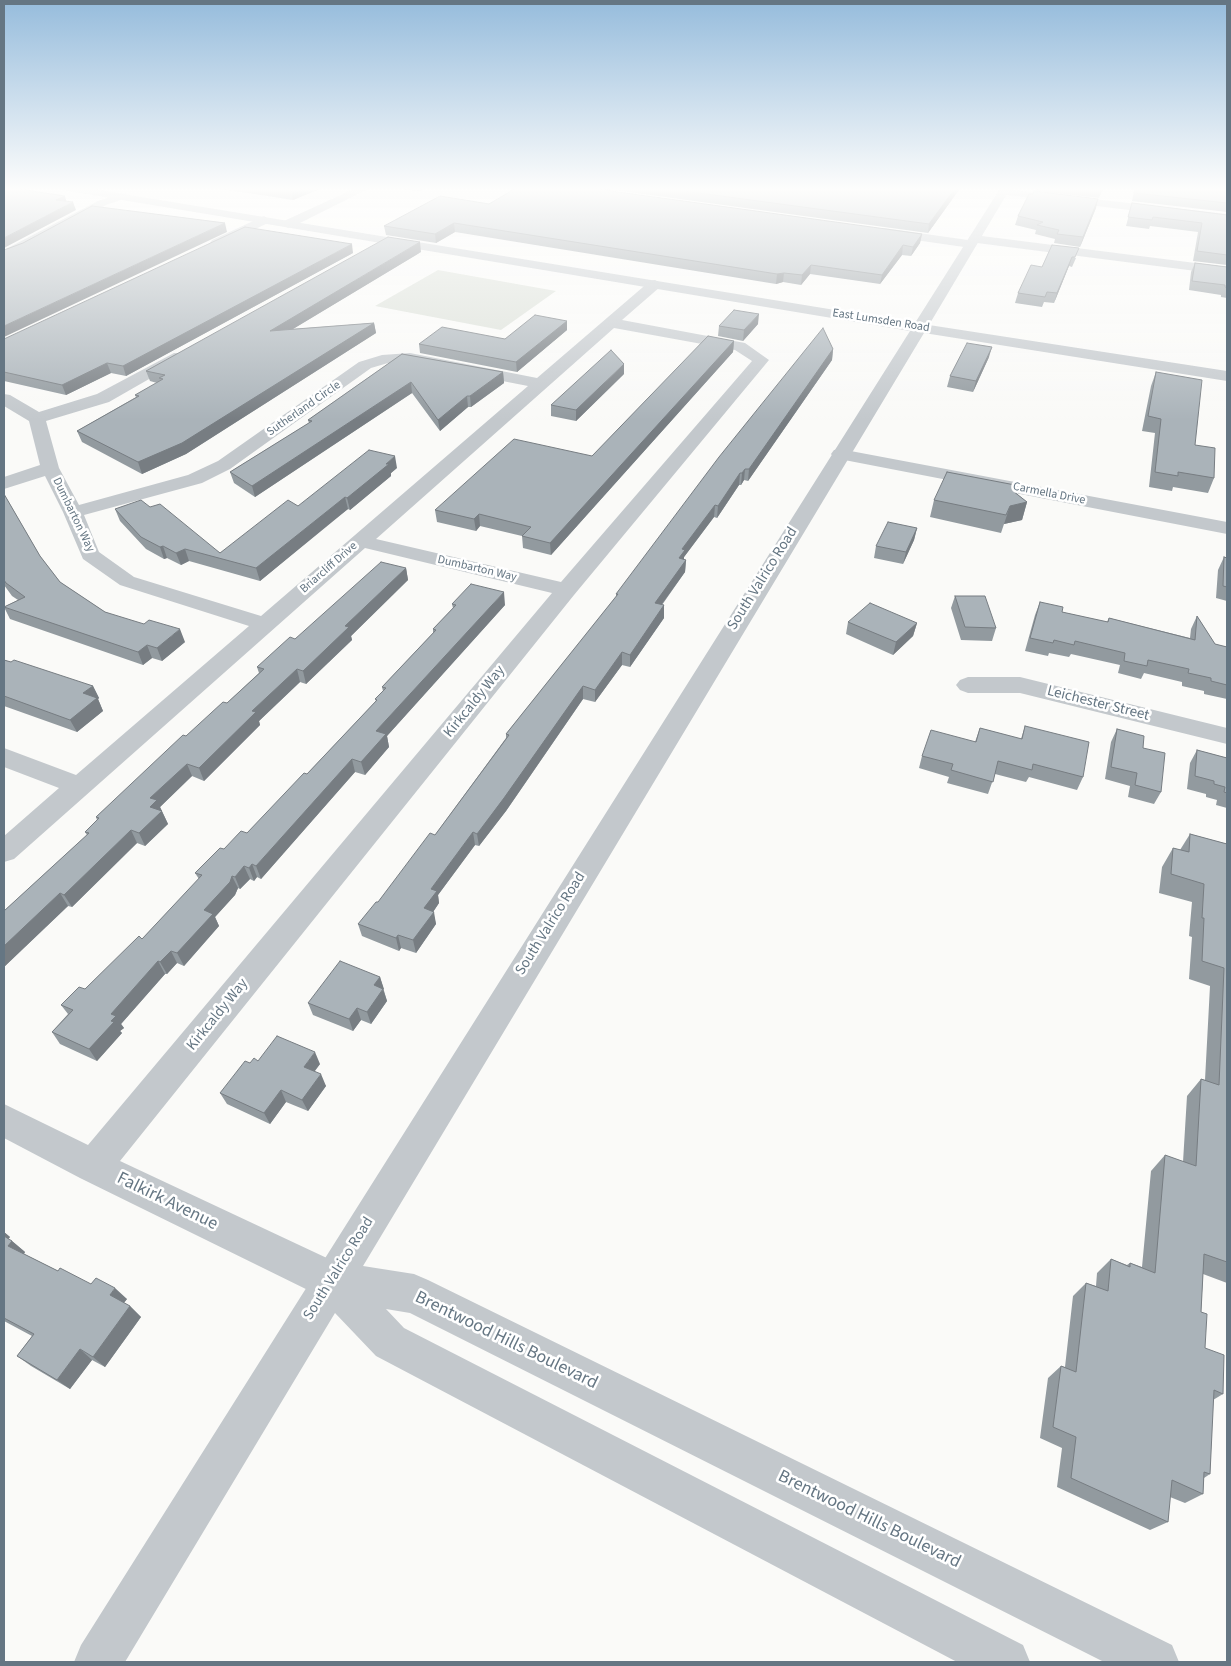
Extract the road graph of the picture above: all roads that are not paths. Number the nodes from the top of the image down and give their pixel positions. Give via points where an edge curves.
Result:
1 (538, 265) edge
2 (958, 265) edge
3 (1174, 265) edge
4 (1227, 271) edge
5 (655, 284) junction
6 (612, 324) junction
7 (918, 328) junction
8 (190, 350) edge
9 (1227, 376) edge
10 (542, 384) junction
11 (4, 399) edge
12 (37, 418) junction
13 (840, 454) junction
14 (50, 468) junction
15 (4, 483) edge
16 (73, 512) junction
17 (1227, 528) edge
18 (360, 541) junction
19 (566, 590) junction
20 (265, 624) junction
21 (968, 686) dead end
22 (1227, 736) edge
23 (4, 757) edge
24 (79, 786) junction
25 (4, 852) edge
26 (4, 1120) edge
27 (93, 1166) junction
28 (332, 1281) junction
29 (98, 1662) edge
30 (1006, 1662) edge
31 (1155, 1662) edge

1 - 5 street, East Lumsden Road
2 - 7 street, South Valrico Road
3 - 4 street
5 - 6 street, Briarcliff Drive
5 - 7 street, East Lumsden Road
6 - 10 street, Briarcliff Drive
6 - 19 street, Kirkcaldy Way via 740,346 761,360
7 - 9 street, East Lumsden Road
7 - 13 street, South Valrico Road
8 - 12 street via 103,398
10 - 16 street, Sutherland Circle via 410,358 388,358 365,365 210,472 195,479
10 - 18 street, Briarcliff Drive
11 - 12 street
12 - 14 street, Dumbarton Way
13 - 17 street, Carmella Drive
13 - 28 street, South Valrico Road
14 - 15 street
14 - 16 street, Dumbarton Way
16 - 20 street, Dumbarton Way via 90,555 127,581
18 - 19 street, Dumbarton Way
18 - 20 street, Briarcliff Drive
19 - 27 street, Kirkcaldy Way
20 - 24 street, Briarcliff Drive
21 - 22 street, Leichester Street via 1020,685
23 - 24 street
24 - 25 street, Briarcliff Drive
26 - 27 street, Falkirk Avenue
27 - 28 street, Falkirk Avenue
28 - 29 street, South Valrico Road
28 - 30 street via 390,1342
28 - 31 street, Brentwood Hills Boulevard via 414,1294

